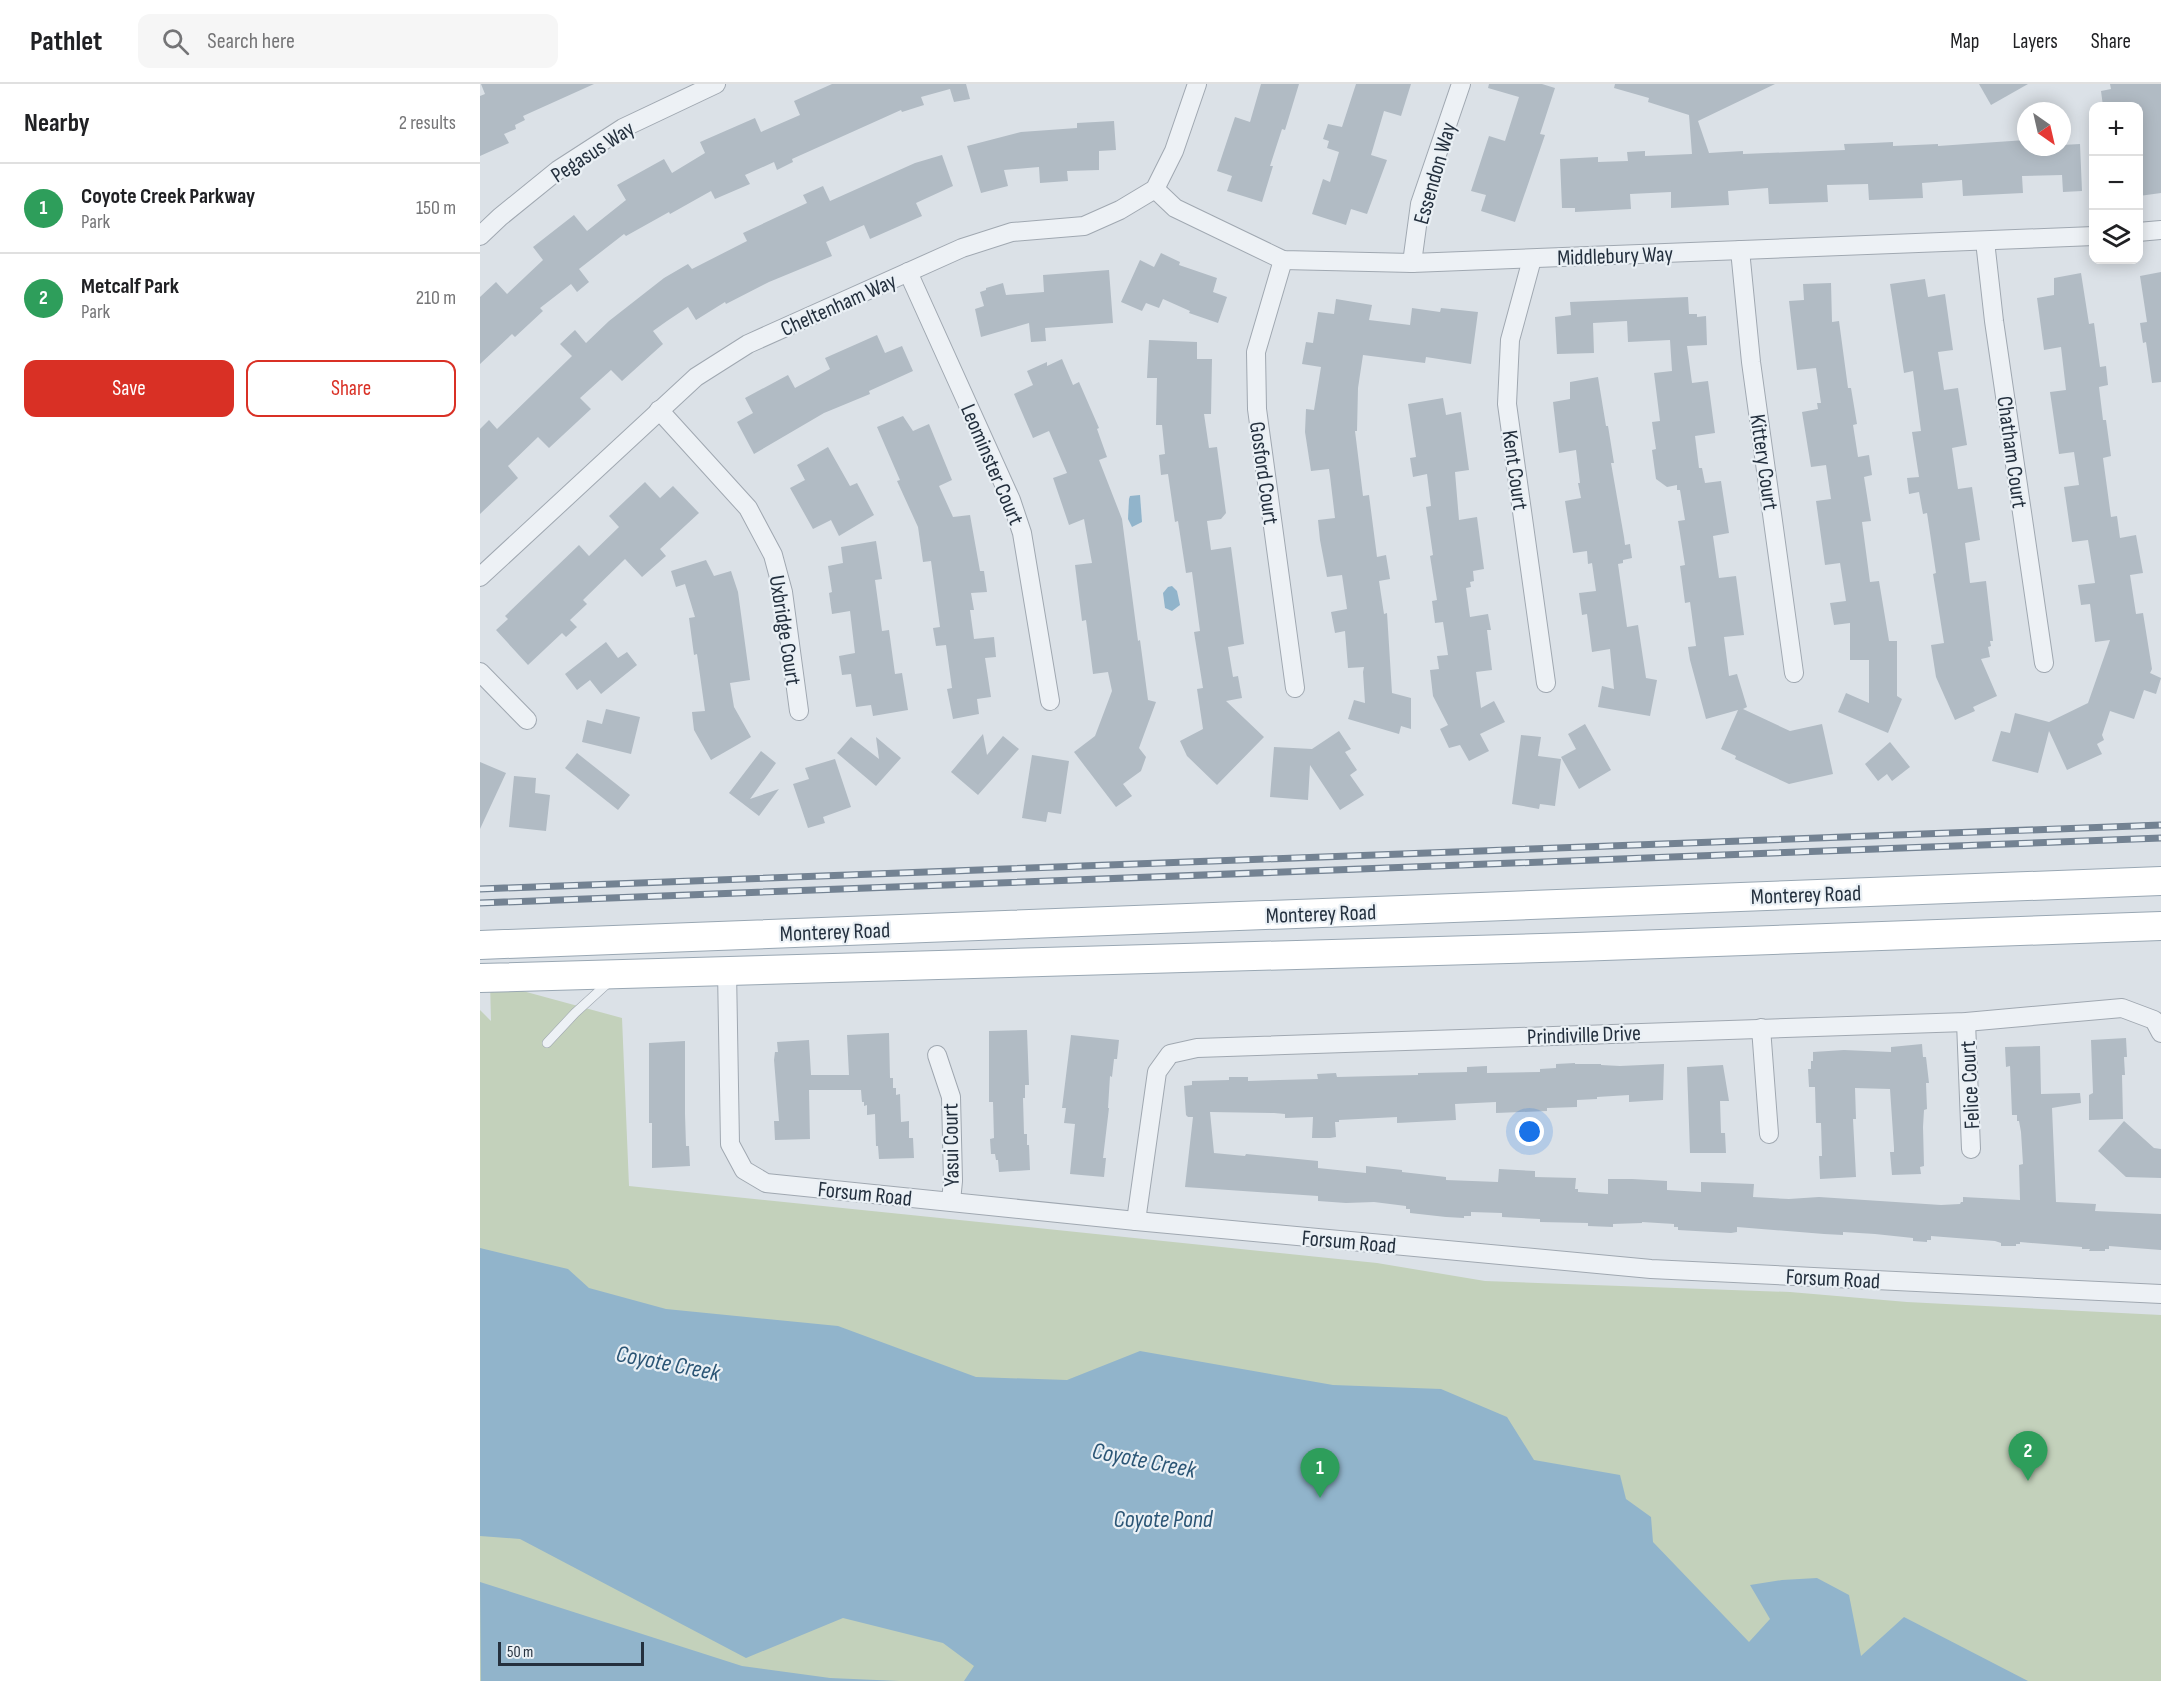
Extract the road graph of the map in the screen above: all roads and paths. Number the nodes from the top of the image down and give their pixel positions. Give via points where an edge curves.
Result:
1 (716, 84) edge
2 (1197, 84) edge
3 (1461, 84) edge
4 (1155, 189) junction
5 (2161, 230) edge
6 (2143, 232) edge
7 (480, 236) edge
8 (2089, 236) edge
9 (1985, 241) junction
10 (1740, 250) junction
11 (1532, 258) junction
12 (1283, 260) junction
13 (1412, 264) junction
14 (908, 272) junction
15 (659, 410) junction
16 (480, 577) edge
17 (2044, 663) dead end
18 (480, 672) edge
19 (1794, 674) dead end
20 (1546, 683) dead end
21 (1295, 688) dead end
22 (1050, 701) dead end
23 (800, 711) dead end
24 (527, 720) dead end
25 (2161, 881) edge
26 (2161, 926) edge
27 (480, 945) edge
28 (727, 970) junction
29 (619, 973) junction
30 (480, 978) edge
31 (1966, 1022) junction
32 (1761, 1028) junction
33 (2161, 1033) edge
34 (547, 1043) dead end
35 (937, 1055) dead end
36 (1769, 1134) dead end
37 (1971, 1149) dead end
38 (951, 1201) junction
39 (1136, 1221) junction
40 (2161, 1294) edge

1 - 7 street, Pegasus Way via 622,128 558,170
2 - 4 street via 1174,151
3 - 13 street, Essendon Way via 1420,204
4 - 12 street, Middlebury Way via 1175,208
4 - 14 street, Cheltenham Way via 1084,226 1012,232 962,248
5 - 6 street
8 - 9 street, Middlebury Way
9 - 10 street, Middlebury Way
9 - 17 street, Chatham Court
10 - 11 street, Middlebury Way
10 - 19 street, Kittery Court via 1751,362
11 - 13 street, Middlebury Way
11 - 20 street, Kent Court via 1510,340 1507,404
12 - 13 street, Middlebury Way
12 - 21 street, Gosford Court via 1256,352 1257,409
14 - 15 street, Cheltenham Way via 748,344 696,377
14 - 22 street, Leominster Court via 1011,500 1022,533
15 - 16 street, Cheltenham Way
15 - 23 street, Uxbridge Court via 748,508 773,555 783,592
18 - 24 street
25 - 27 main road, Monterey Road
26 - 28 main road, Monterey Road via 1576,947
28 - 29 main road, Monterey Road
28 - 38 street, Forsum Road via 730,1144 744,1170 766,1183
29 - 30 main road, Monterey Road
29 - 34 lane
31 - 32 street, Prindiville Drive
31 - 33 street, Prindiville Drive via 2122,1008 2154,1020
31 - 37 street, Felice Court
32 - 36 street
32 - 39 street, Prindiville Drive via 1197,1048 1170,1054 1157,1072
35 - 38 street, Yasui Court via 951,1097
38 - 39 street, Forsum Road
39 - 40 street, Forsum Road via 1651,1269

